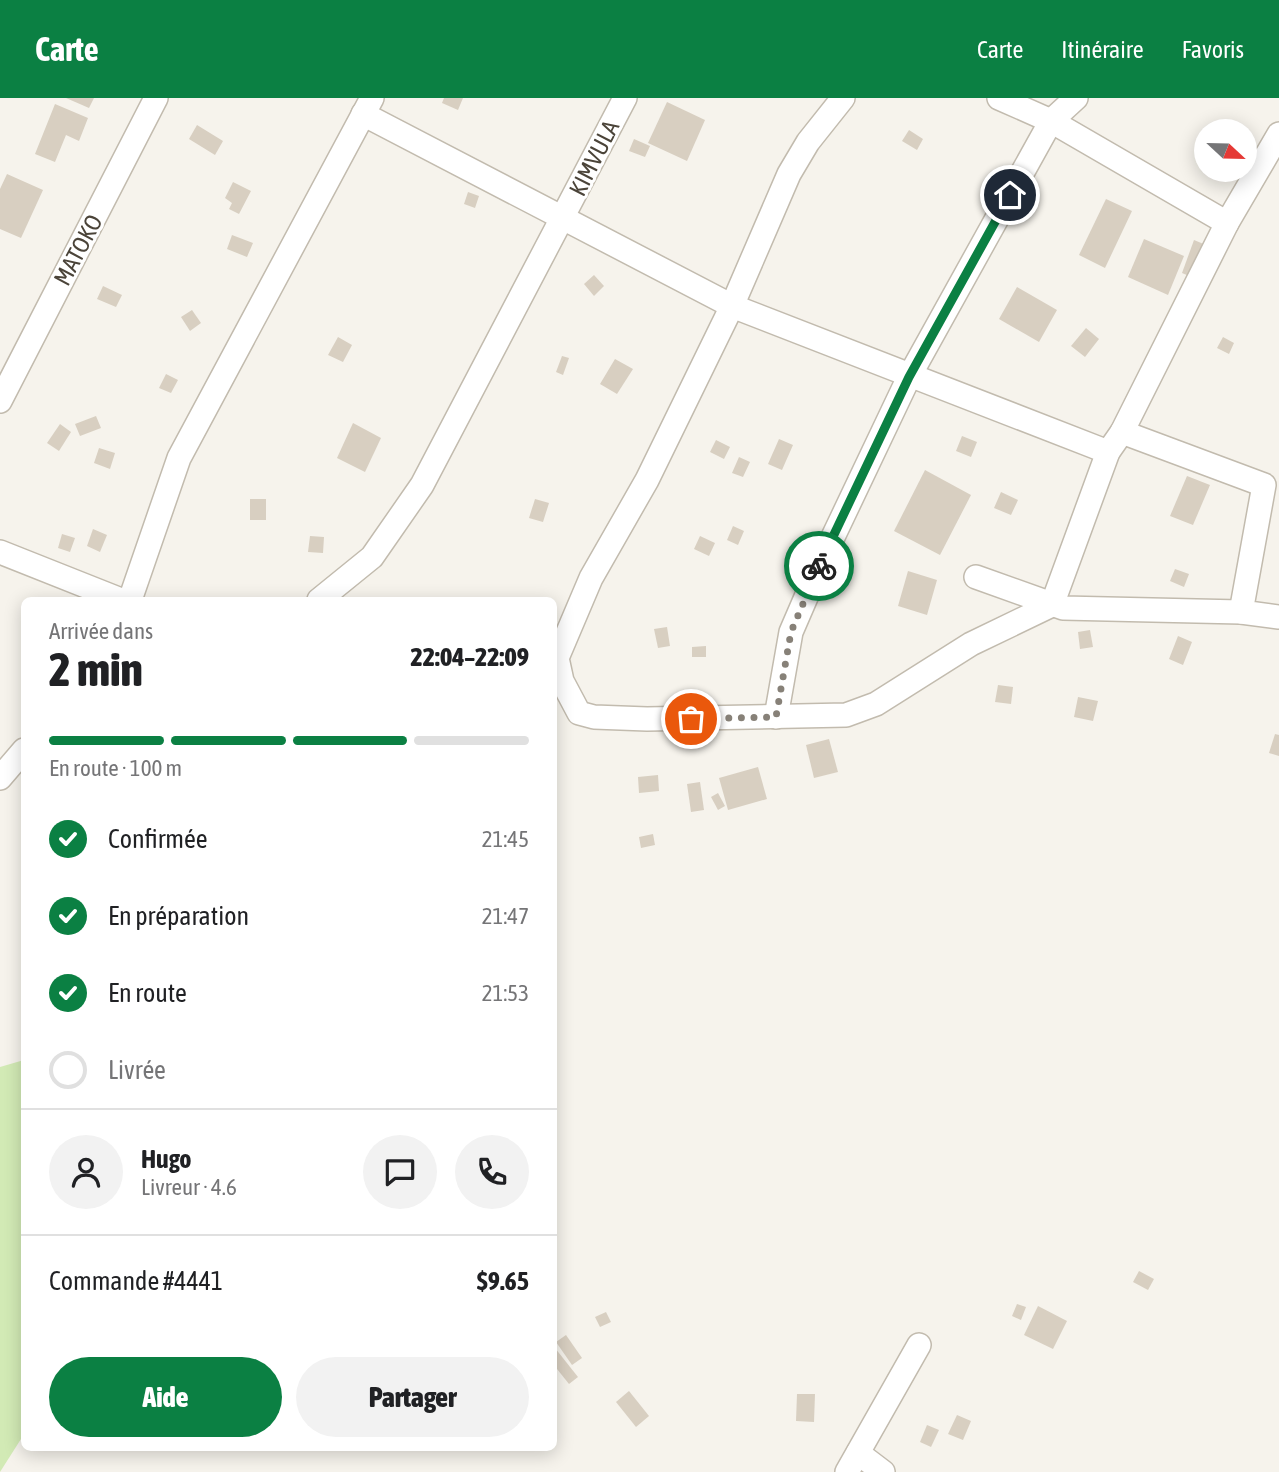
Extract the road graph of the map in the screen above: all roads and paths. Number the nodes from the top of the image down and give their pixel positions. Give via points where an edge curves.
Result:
1 (156, 98) edge
2 (625, 98) edge
3 (844, 98) edge
4 (999, 98) edge
5 (1076, 98) edge
6 (367, 106) edge
7 (1051, 121) junction
8 (1279, 134) edge
9 (563, 218) junction
10 (1227, 223) junction
11 (732, 306) junction
12 (909, 377) junction
13 (0, 401) edge
14 (1122, 432) junction
15 (1108, 452) junction
16 (0, 552) edge
17 (976, 577) dead end
18 (113, 597) edge
19 (131, 597) edge
20 (323, 597) edge
21 (1052, 605) junction
22 (1241, 612) junction
23 (1279, 617) edge
24 (776, 717) junction
25 (21, 754) edge
26 (0, 778) edge
27 (919, 1345) dead end
28 (853, 1462) edge
29 (883, 1472) edge

1 - 13 street, MATOKO
2 - 9 street, KIMVULA
3 - 11 street via 789,174
4 - 7 street
5 - 7 street
6 - 9 street
6 - 19 street via 178,458
7 - 10 street
7 - 12 street
8 - 10 street
9 - 11 street
9 - 20 street, KIMVULA via 422,485 372,557
10 - 14 street
11 - 12 street
11 - 24 street via 647,480 591,578 558,667 567,693 586,716
12 - 15 street
12 - 24 street via 791,632
14 - 15 street
14 - 22 street via 1264,485
15 - 21 street
16 - 18 street
17 - 21 street
21 - 22 street
21 - 24 street via 971,644 876,704 833,717
22 - 23 street
25 - 26 street
27 - 28 street
28 - 29 street

